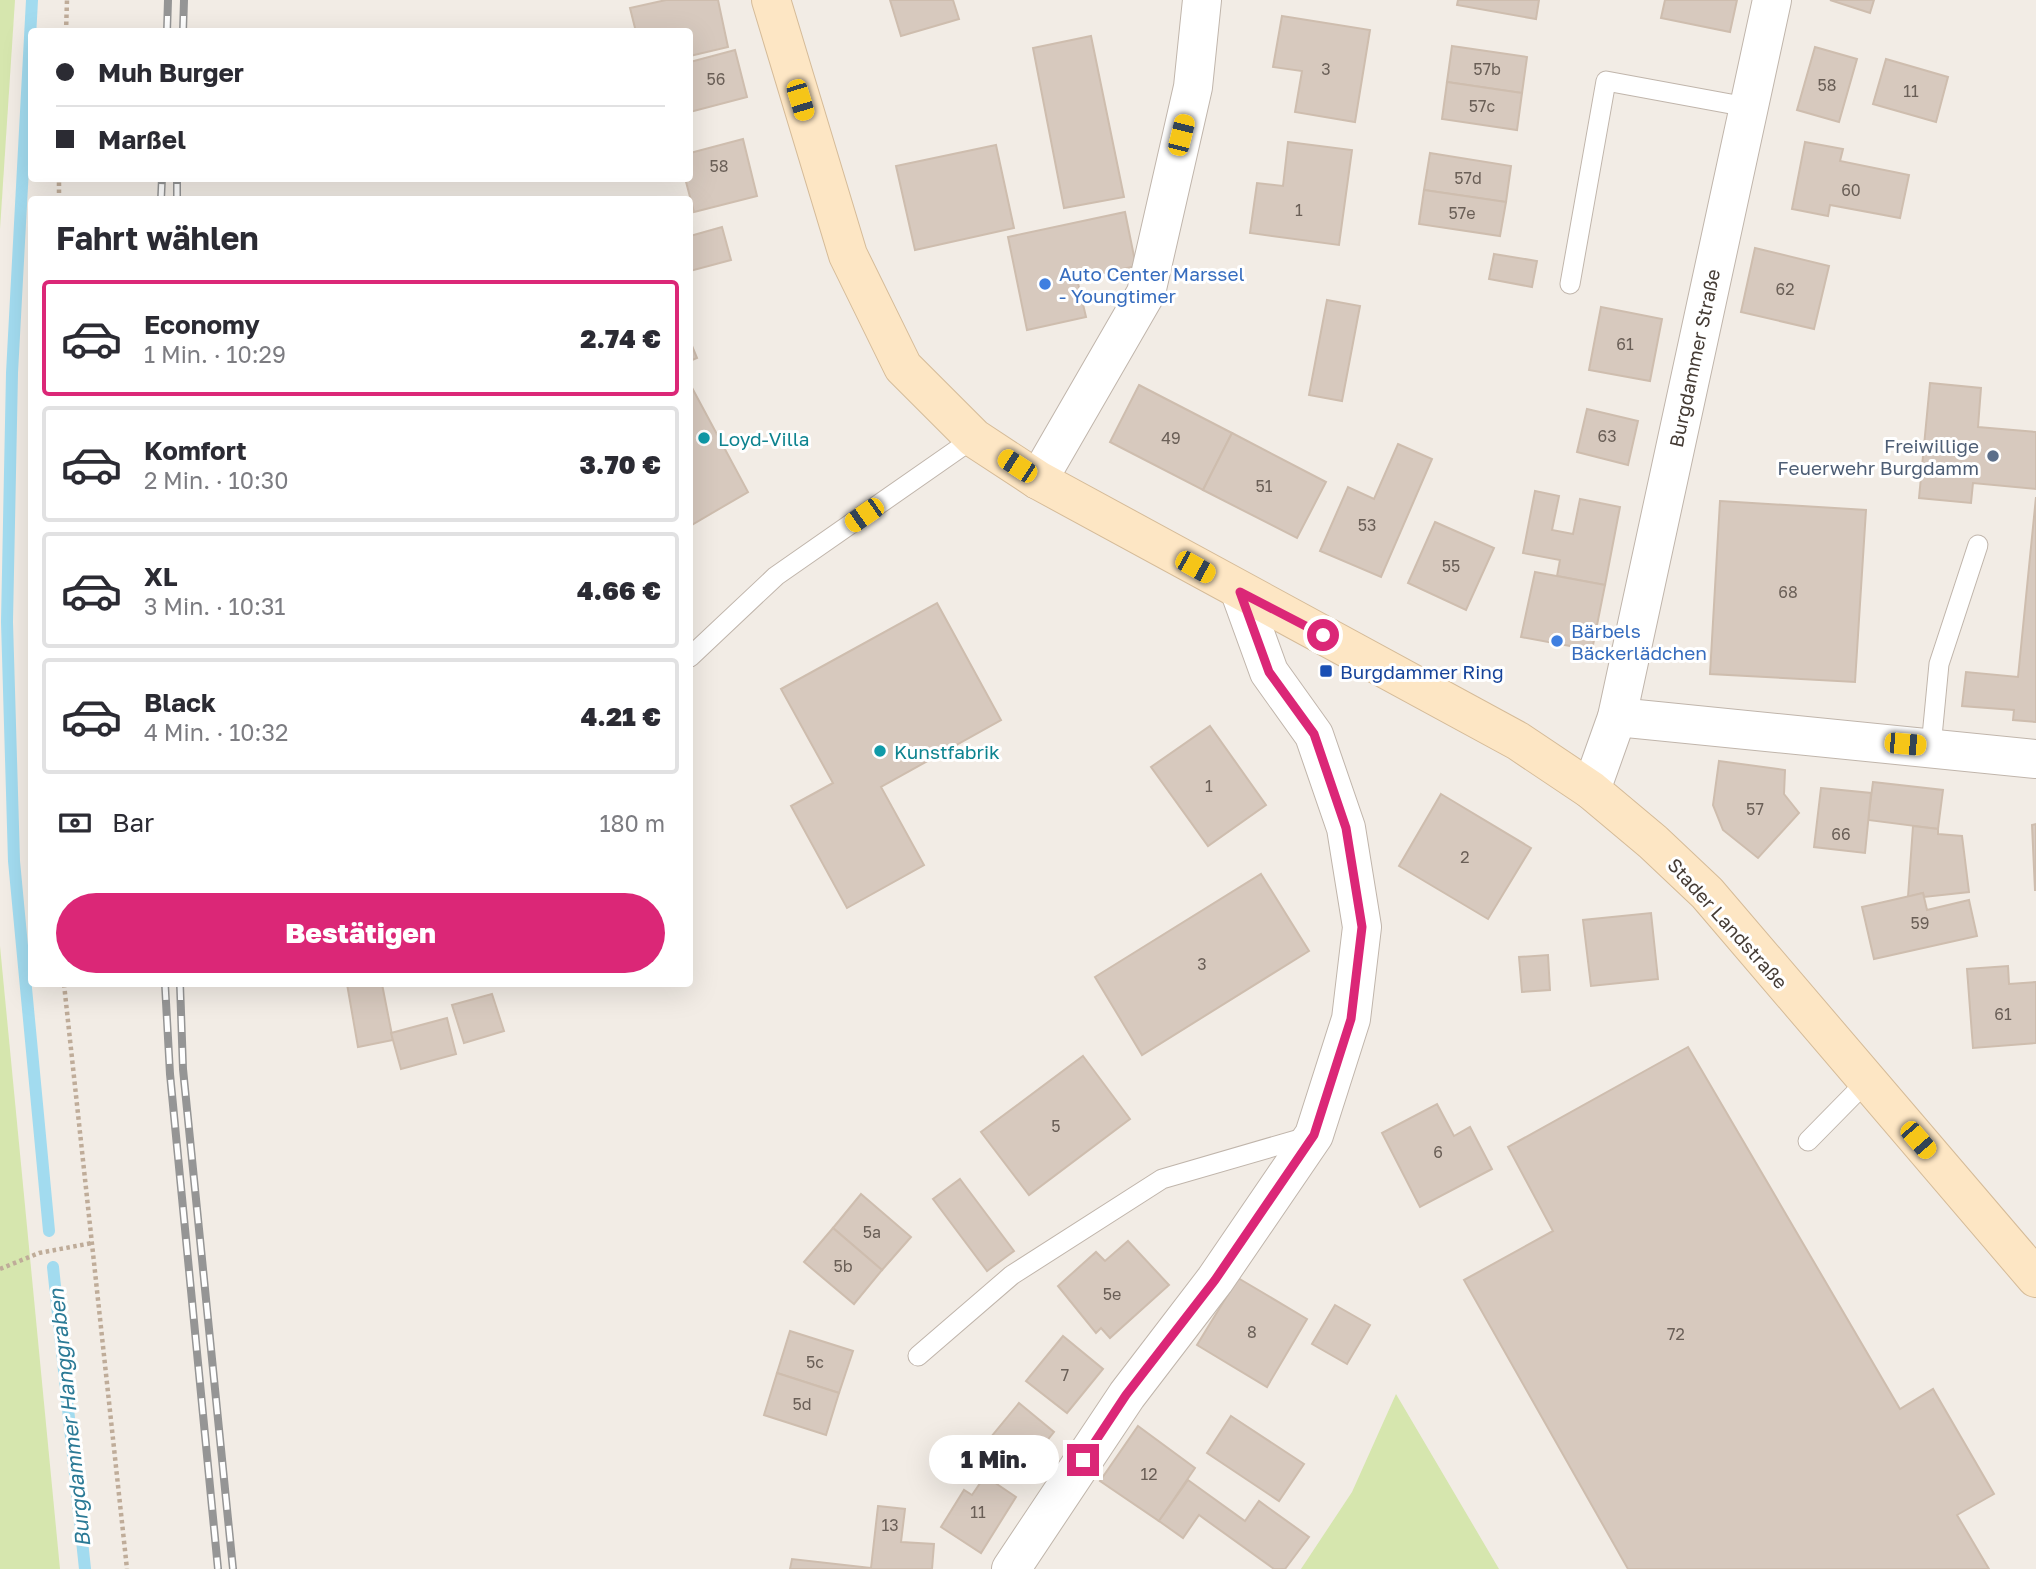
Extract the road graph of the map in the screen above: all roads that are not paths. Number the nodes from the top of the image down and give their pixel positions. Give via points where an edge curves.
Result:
1 (771, 0) edge
2 (1202, 0) edge
3 (1772, 0) edge
4 (1748, 107) junction
5 (1570, 284) dead end
6 (974, 438) junction
7 (1038, 480) junction
8 (1978, 545) dead end
9 (1240, 592) junction
10 (693, 654) edge
11 (1618, 718) junction
12 (1931, 747) junction
13 (2036, 759) edge
14 (1591, 790) junction
15 (1867, 1081) junction
16 (1314, 1135) junction
17 (1808, 1142) dead end
18 (2036, 1278) edge
19 (918, 1356) dead end
20 (1011, 1569) edge

1 - 6 street, Stader Landstraße via 848,255 903,367
2 - 7 street via 1193,87 1146,293
3 - 4 street, Burgdammer Straße
4 - 5 lane via 1606,81
4 - 11 street, Burgdammer Straße
6 - 7 street, Stader Landstraße
6 - 10 lane via 776,576
7 - 9 street, Stader Landstraße
8 - 12 lane via 1940,664
9 - 14 street, Stader Landstraße via 1396,672 1518,741
9 - 16 street via 1269,672 1314,734 1346,828 1362,927 1351,1019
11 - 12 street
11 - 14 street
12 - 13 street
14 - 15 street, Stader Landstraße via 1707,893
15 - 17 lane
15 - 18 street, Stader Landstraße
16 - 19 lane via 1163,1179 1013,1275
16 - 20 street via 1215,1280 1126,1395

